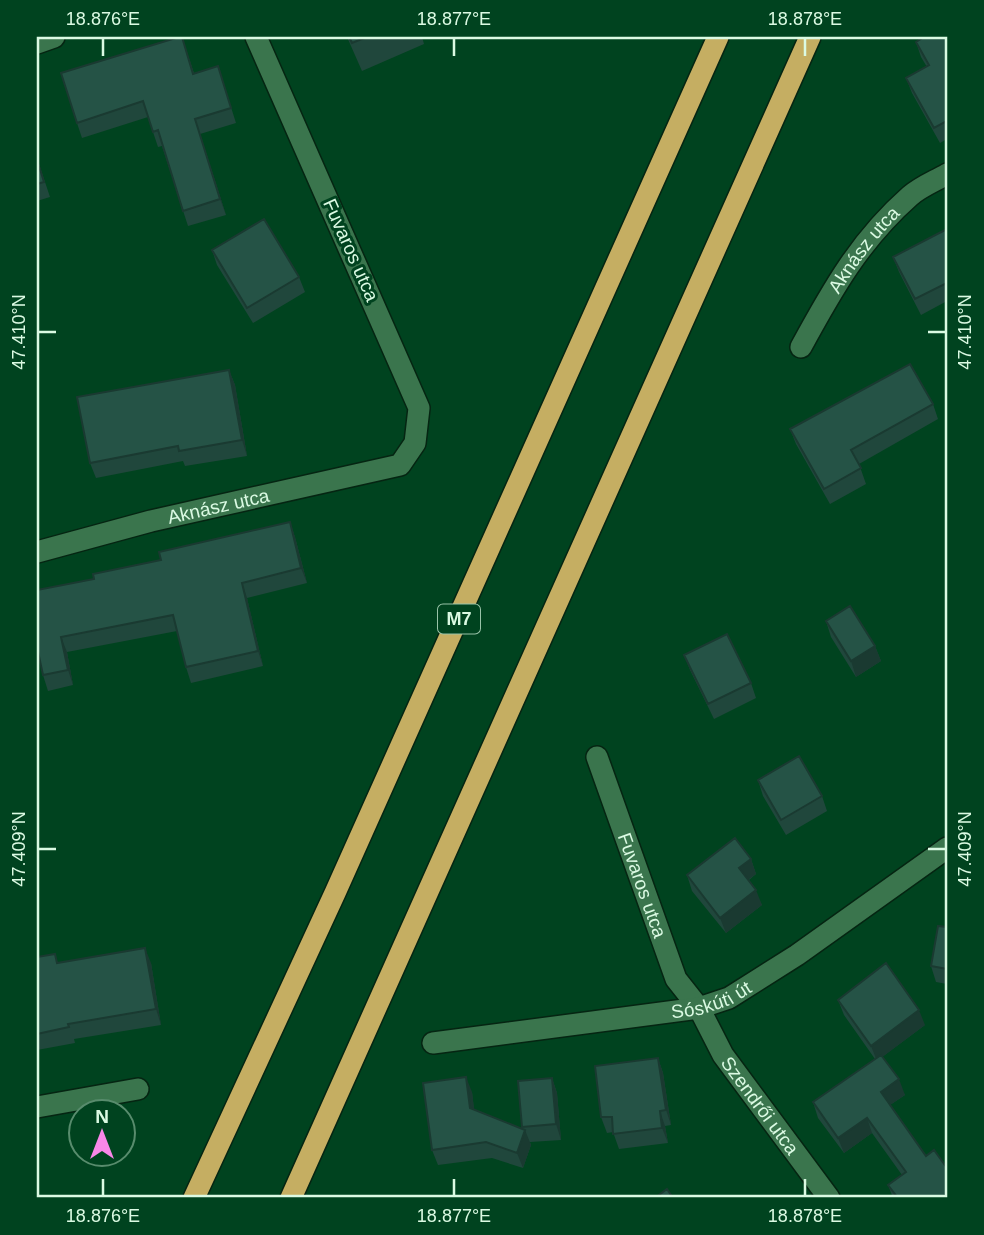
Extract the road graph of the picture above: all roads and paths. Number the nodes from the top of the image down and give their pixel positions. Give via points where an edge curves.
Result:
1 (54, 37) edge
2 (256, 37) edge
3 (718, 37) edge
4 (810, 37) edge
5 (37, 43) edge
6 (947, 174) edge
7 (801, 347) dead end
8 (400, 464) joint
9 (37, 552) edge
10 (597, 757) dead end
11 (947, 848) edge
12 (699, 1008) junction
13 (433, 1043) dead end
14 (138, 1089) dead end
15 (37, 1107) edge
16 (194, 1198) edge
17 (291, 1198) edge
18 (829, 1198) edge

1 - 5 street
2 - 8 street, Fuvaros utca via 419,408 415,443
3 - 16 highway, M7
4 - 17 highway
6 - 7 street, Aknász utca via 911,195 872,235 840,275
8 - 9 street, Aknász utca
10 - 12 street, Fuvaros utca via 676,979
11 - 12 street, Sóskúti út via 797,955 729,998
12 - 13 street, Sóskúti út
12 - 18 street, Szendrői utca via 723,1055
14 - 15 street

